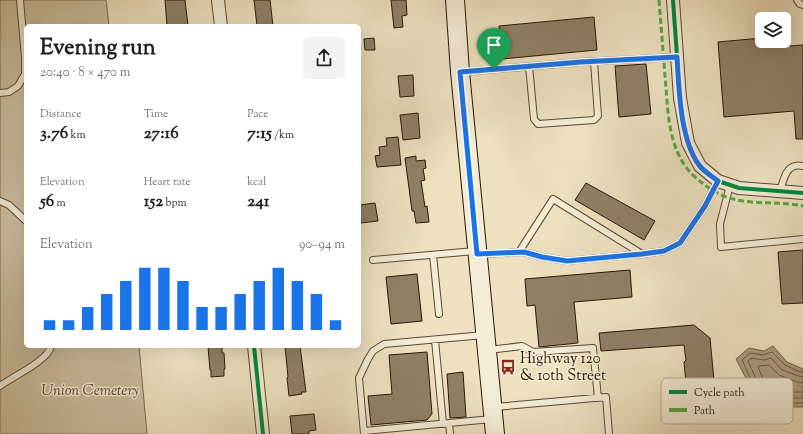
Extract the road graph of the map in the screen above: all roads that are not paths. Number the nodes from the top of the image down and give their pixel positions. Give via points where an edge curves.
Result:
1 (20, 0) edge
2 (218, 0) edge
3 (454, 0) edge
4 (674, 0) edge
5 (797, 0) edge
6 (803, 5) edge
7 (221, 24) edge
8 (24, 46) edge
9 (677, 57) junction
10 (594, 62) junction
11 (529, 66) junction
12 (460, 72) junction
13 (24, 76) edge
14 (0, 93) edge
15 (803, 166) edge
16 (718, 181) junction
17 (730, 185) junction
18 (780, 191) junction
19 (803, 193) edge
20 (0, 201) edge
21 (24, 219) edge
22 (803, 239) edge
23 (477, 252) junction
24 (519, 252) junction
25 (642, 254) junction
26 (434, 255) junction
27 (373, 260) dead end
28 (439, 314) dead end
29 (436, 340) junction
30 (486, 342) junction
31 (50, 348) edge
32 (254, 348) edge
33 (0, 386) edge
34 (598, 398) junction
35 (493, 420) edge
36 (446, 424) junction
37 (406, 431) edge
38 (364, 433) edge
39 (263, 434) edge
40 (450, 434) edge
41 (609, 434) edge

1 - 8 lane
2 - 7 street
3 - 12 main road
4 - 9 street
5 - 6 lane
9 - 10 lane
9 - 16 street via 680,98 688,143 700,166
10 - 11 lane
10 - 11 lane via 598,116 594,120 538,124 533,114
11 - 12 lane
12 - 23 main road
13 - 14 lane via 18,86 9,92
15 - 18 lane via 789,168
16 - 17 street
16 - 25 lane via 680,243 664,251
17 - 18 street
17 - 22 lane via 720,224 721,247
18 - 19 street
20 - 21 lane via 9,205
23 - 24 lane
23 - 26 lane
23 - 30 main road
24 - 25 lane via 567,261
24 - 25 lane via 553,199
26 - 27 lane
26 - 28 lane
29 - 30 lane
29 - 36 lane
29 - 38 lane via 384,344 373,351 359,378
30 - 34 lane via 522,346 533,352 593,348
30 - 35 main road
31 - 33 lane via 36,363
32 - 39 street
34 - 35 lane
34 - 41 lane via 606,397
35 - 36 lane
36 - 37 lane
36 - 40 lane
37 - 38 lane

